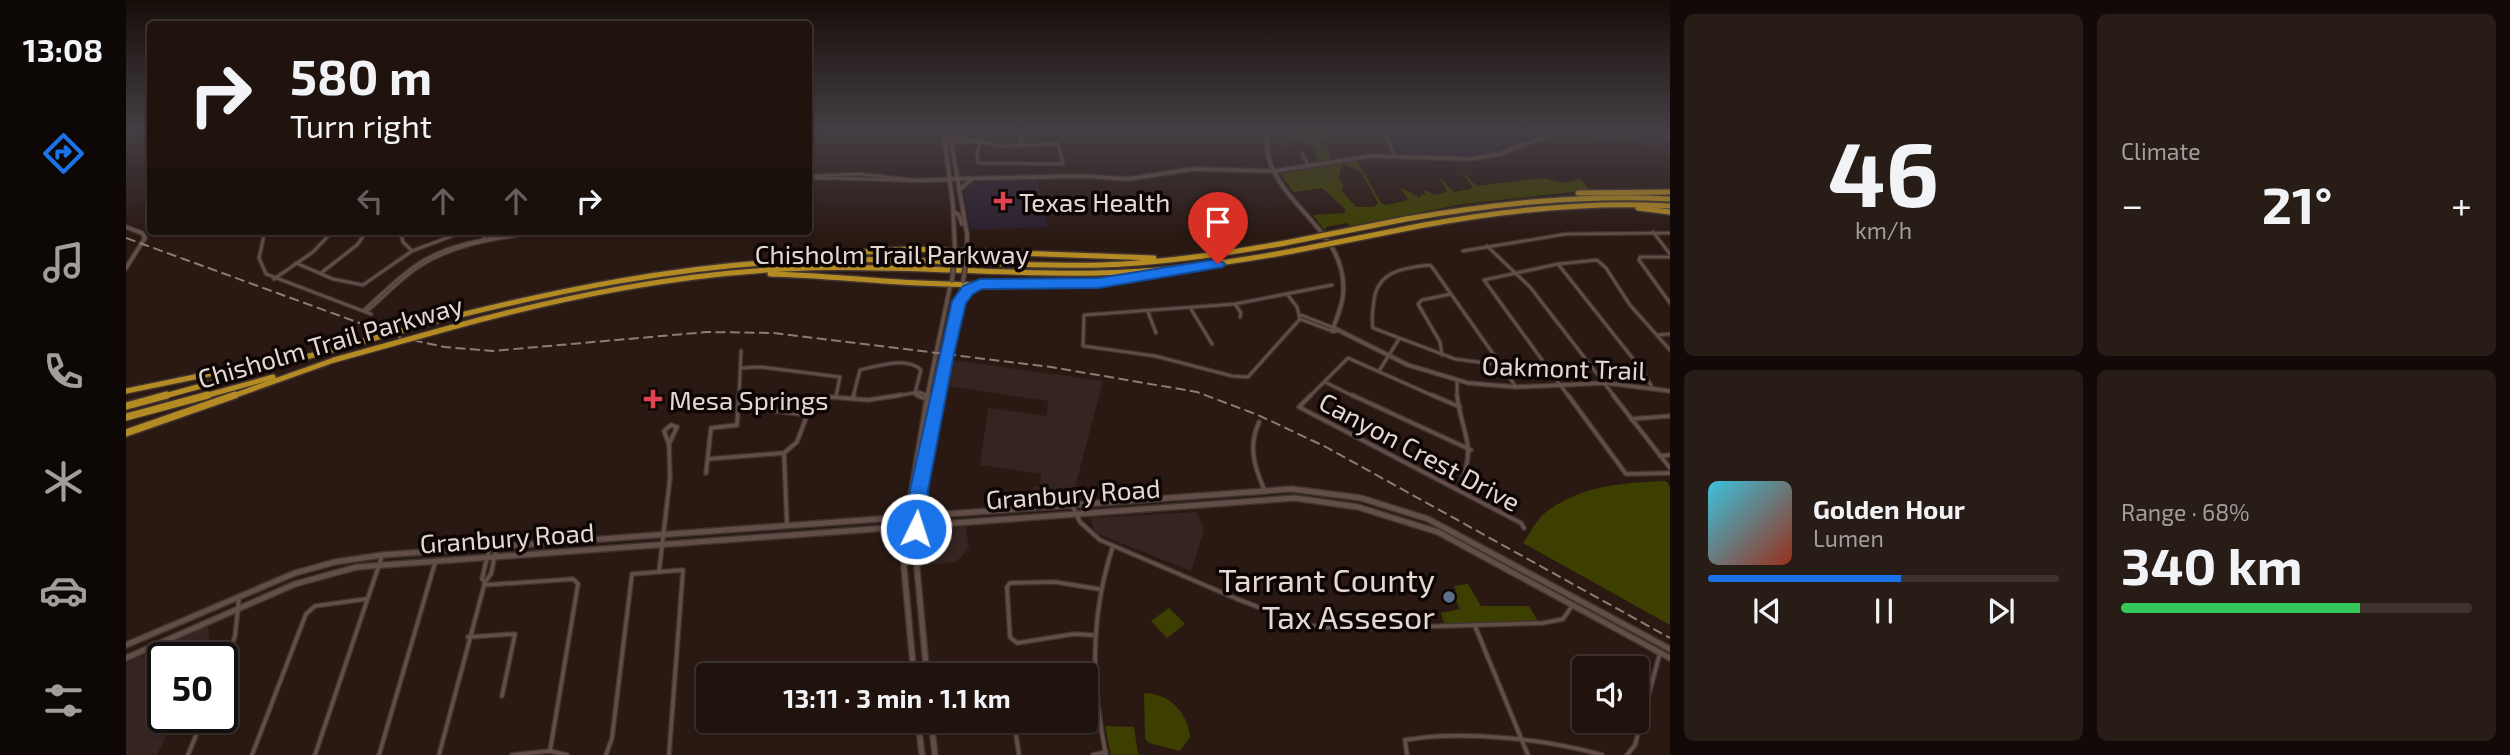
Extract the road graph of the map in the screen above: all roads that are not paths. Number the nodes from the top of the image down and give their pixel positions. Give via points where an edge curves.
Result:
1 (947, 164) edge
2 (954, 164) edge
3 (981, 164) edge
4 (1044, 164) edge
5 (1272, 164) edge
6 (1307, 164) edge
7 (1322, 164) edge
8 (1309, 167) junction
9 (1274, 171) junction
10 (812, 177) edge
11 (949, 179) junction
12 (956, 179) junction
13 (972, 179) junction
14 (959, 190) junction
15 (1670, 192) edge
16 (952, 199) junction
17 (1533, 199) junction
18 (1670, 199) edge
19 (1580, 204) junction
20 (1670, 206) edge
21 (954, 212) junction
22 (1670, 212) edge
23 (962, 213) junction
24 (126, 227) edge
25 (1653, 232) junction
26 (1670, 233) edge
27 (967, 234) junction
28 (264, 235) edge
29 (330, 235) edge
30 (364, 235) edge
31 (401, 235) edge
32 (454, 235) edge
33 (484, 235) edge
34 (512, 235) edge
35 (521, 235) edge
36 (484, 241) junction
37 (1487, 246) junction
38 (412, 251) junction
39 (955, 251) junction
40 (1463, 251) dead end
41 (967, 252) junction
42 (1239, 252) junction
43 (1670, 256) edge
44 (296, 263) junction
45 (1218, 264) junction
46 (1558, 264) junction
47 (728, 265) junction
48 (126, 268) edge
49 (1516, 272) junction
50 (320, 274) junction
51 (726, 274) junction
52 (274, 279) junction
53 (951, 283) junction
54 (963, 283) junction
55 (980, 284) junction
56 (1332, 285) dead end
57 (1287, 294) junction
58 (1451, 295) junction
59 (959, 301) junction
60 (1670, 303) edge
61 (1235, 304) junction
62 (946, 308) junction
63 (1191, 309) junction
64 (1148, 312) junction
65 (1240, 317) dead end
66 (1300, 317) junction
67 (954, 323) junction
68 (1333, 329) junction
69 (1156, 332) dead end
70 (1670, 334) edge
71 (1657, 335) junction
72 (1399, 339) junction
73 (1212, 344) dead end
74 (335, 349) junction
75 (1670, 350) edge
76 (741, 351) dead end
77 (1442, 355) junction
78 (1389, 356) junction
79 (334, 360) junction
80 (1501, 365) junction
81 (741, 368) junction
82 (1379, 371) junction
83 (1457, 381) junction
84 (1325, 382) junction
85 (1606, 383) junction
86 (1561, 385) junction
87 (1516, 387) junction
88 (1651, 387) junction
89 (126, 391) edge
90 (1670, 391) edge
91 (915, 394) junction
92 (835, 396) junction
93 (928, 396) junction
94 (937, 397) junction
95 (853, 398) junction
96 (126, 406) edge
97 (1460, 407) junction
98 (738, 409) junction
99 (808, 415) junction
100 (1670, 416) edge
101 (126, 417) edge
102 (1631, 419) junction
103 (1259, 422) dead end
104 (126, 433) edge
105 (669, 444) junction
106 (1471, 450) junction
107 (784, 453) junction
108 (1670, 455) edge
109 (1660, 456) junction
110 (708, 459) junction
111 (1670, 471) edge
112 (706, 473) dead end
113 (1459, 488) junction
114 (1264, 489) junction
115 (1163, 497) junction
116 (1360, 497) junction
117 (1267, 498) junction
118 (1072, 504) junction
119 (1166, 506) junction
120 (1361, 506) junction
121 (993, 510) junction
122 (1075, 513) junction
123 (917, 515) junction
124 (908, 516) junction
125 (993, 519) junction
126 (787, 525) junction
127 (917, 525) junction
128 (906, 526) junction
129 (1524, 528) dead end
130 (663, 534) junction
131 (1460, 534) junction
132 (787, 536) junction
133 (1458, 541) junction
134 (662, 544) junction
135 (490, 546) junction
136 (498, 546) junction
137 (1112, 546) junction
138 (382, 555) junction
139 (494, 558) junction
140 (486, 559) junction
141 (435, 563) junction
142 (379, 565) junction
143 (659, 572) junction
144 (484, 583) junction
145 (1099, 589) junction
146 (239, 597) junction
147 (1576, 597) junction
148 (366, 599) junction
149 (1573, 604) junction
150 (239, 607) junction
151 (921, 619) junction
152 (909, 620) junction
153 (1475, 625) junction
154 (1092, 635) junction
155 (468, 636) junction
156 (235, 642) edge
157 (127, 645) edge
158 (1670, 649) edge
159 (1660, 653) junction
160 (127, 658) edge
161 (1670, 658) edge
162 (913, 663) edge
163 (926, 663) edge
164 (502, 696) dead end
165 (197, 733) edge
166 (919, 733) edge
167 (932, 733) edge
168 (1016, 733) edge
169 (1521, 738) junction
170 (933, 742) junction
171 (920, 743) junction
172 (550, 751) junction
173 (1106, 753) edge
174 (188, 755) edge
175 (252, 755) edge
176 (315, 755) edge
177 (379, 755) edge
178 (439, 755) edge
179 (512, 755) edge
180 (566, 755) edge
181 (606, 755) edge
182 (668, 755) edge
183 (922, 755) edge
184 (935, 755) edge
185 (1019, 755) edge
186 (1093, 755) edge
187 (1407, 755) edge
188 (1528, 755) edge
189 (1602, 755) edge
190 (1626, 755) edge

1 - 11 main road
2 - 12 main road
3 - 4 street
5 - 9 street
6 - 8 street
7 - 8 street
8 - 9 street
9 - 13 street via 1193,169 1128,178
9 - 68 street via 1335,250 1343,268 1344,296
10 - 11 street
11 - 12 street
11 - 16 main road
12 - 13 street
12 - 14 main road
13 - 14 main road
14 - 23 main road
15 - 17 highway via 1598,191
16 - 21 main road
16 - 23 main road
17 - 18 highway, Chisholm Trail Parkway
17 - 42 highway, Chisholm Trail Parkway, bridge
19 - 20 highway, Chisholm Trail Parkway
19 - 22 highway
19 - 45 highway, Chisholm Trail Parkway, bridge via 1519,208
21 - 27 main road via 960,215
21 - 39 main road
23 - 27 main road
24 - 48 street via 144,235
25 - 26 street
25 - 37 street via 1561,234
25 - 43 street
27 - 41 main road
28 - 52 street via 258,261
29 - 44 street
30 - 50 street
31 - 38 street
32 - 38 street
33 - 36 street
34 - 36 street
35 - 36 street
36 - 52 street via 421,262 367,312
37 - 40 street
37 - 49 street
38 - 50 street via 363,285
39 - 41 highway
39 - 47 highway via 844,251
39 - 53 main road, bridge
41 - 42 highway via 1135,258
41 - 54 main road, bridge
42 - 47 highway, Chisholm Trail Parkway via 1090,265 856,260
43 - 60 street via 1639,260
44 - 50 street
44 - 52 street
45 - 51 highway, Chisholm Trail Parkway via 1100,273 825,268
45 - 55 highway via 1099,283
46 - 49 street
46 - 71 street via 1597,260
46 - 88 street
47 - 74 highway, Chisholm Trail Parkway, bridge via 584,285
49 - 85 street
49 - 86 street via 1484,280
51 - 53 highway
51 - 79 highway, Chisholm Trail Parkway, bridge via 585,294
53 - 54 highway
53 - 62 main road
54 - 55 highway
54 - 59 main road
55 - 59 main road
56 - 57 street
57 - 61 street
57 - 66 street
58 - 72 street via 1430,265 1388,274 1377,282 1371,326
58 - 77 street via 1418,304 1440,342
58 - 80 street
59 - 67 main road
61 - 63 street
61 - 65 street
62 - 67 main road via 948,320
62 - 93 main road
63 - 64 street
63 - 73 street
64 - 66 street via 1084,315 1083,346 1156,356 1244,377
64 - 69 street
66 - 68 street, Oakmont Trail
67 - 94 main road
68 - 78 street, Oakmont Trail
70 - 71 street
71 - 75 street
72 - 77 street
72 - 78 street
74 - 89 highway
74 - 96 highway, Chisholm Trail Parkway
76 - 81 street
77 - 80 street
78 - 82 street
78 - 83 street, Oakmont Trail
79 - 101 highway, Chisholm Trail Parkway
79 - 104 highway
80 - 87 street
81 - 92 street via 840,377
81 - 98 street
82 - 84 street via 1349,358
82 - 97 street
83 - 87 street, Oakmont Trail
83 - 97 street
84 - 106 street
84 - 113 street, Canyon Crest Drive via 1299,407
85 - 86 street, Oakmont Trail
85 - 88 street, Oakmont Trail
85 - 102 street
86 - 87 street, Oakmont Trail
86 - 111 street via 1626,474
88 - 90 street, Oakmont Trail
91 - 93 street
91 - 95 street
91 - 95 street via 920,370 893,363 860,370
92 - 95 street
92 - 99 street via 813,399
93 - 94 main road
93 - 124 main road
94 - 123 main road
97 - 106 street
98 - 99 street
98 - 110 street via 737,425 711,428
99 - 107 street via 797,442
100 - 102 street
102 - 109 street
103 - 114 street via 1251,452
105 - 105 street via 678,430 674,425 665,429
105 - 130 street
106 - 113 street via 1470,466
107 - 110 street
107 - 126 street
108 - 109 street
109 - 111 street
110 - 112 street
113 - 129 street, Canyon Crest Drive
114 - 115 main road, Granbury Road
114 - 116 main road, Granbury Road
114 - 117 main road
115 - 118 main road, Granbury Road
115 - 119 main road
116 - 120 main road
116 - 131 main road, Granbury Road
117 - 119 main road, Granbury Road
117 - 120 main road, Granbury Road via 1322,499
118 - 121 main road, Granbury Road
118 - 122 street
119 - 122 main road, Granbury Road
120 - 133 main road, Granbury Road
121 - 123 main road, Granbury Road
121 - 125 main road
122 - 125 main road, Granbury Road
122 - 137 street via 1093,536
123 - 124 main road, Granbury Road
123 - 127 main road
124 - 126 main road, Granbury Road
124 - 128 main road
125 - 127 main road, Granbury Road
126 - 130 main road, Granbury Road
126 - 132 main road
127 - 128 main road, Granbury Road
127 - 151 main road
128 - 132 main road, Granbury Road
128 - 152 main road
130 - 134 street
130 - 136 main road, Granbury Road
131 - 133 main road
131 - 147 main road, Granbury Road
132 - 134 main road, Granbury Road
133 - 149 main road, Granbury Road
134 - 139 main road, Granbury Road
134 - 143 street
135 - 136 main road, Granbury Road
135 - 138 main road, Granbury Road
135 - 140 street
136 - 139 street
137 - 145 street
137 - 153 street via 1306,625 1346,629
138 - 142 street
138 - 146 main road, Granbury Road via 317,566
139 - 140 main road, Granbury Road
139 - 144 street
140 - 141 main road, Granbury Road
140 - 144 street
141 - 142 main road, Granbury Road
141 - 177 street
142 - 148 street
142 - 150 main road, Granbury Road via 330,573
143 - 181 street via 632,574 612,738
143 - 182 street via 683,570
144 - 155 street
144 - 172 street via 577,581
145 - 154 street
145 - 154 street via 1033,582 1007,587 1010,637 1017,643
146 - 150 street
146 - 157 main road, Granbury Road
147 - 149 street
147 - 158 main road, Granbury Road
148 - 175 street via 315,606 306,614
148 - 176 street
149 - 153 street via 1556,621
149 - 159 main road, Granbury Road
150 - 156 street
150 - 160 main road, Granbury Road
151 - 152 main road
151 - 163 main road
152 - 162 main road
153 - 169 street
154 - 173 street via 1095,707
155 - 164 street via 514,634
155 - 178 street
157 - 160 main road
159 - 161 main road, Granbury Road
159 - 190 street via 1635,745
165 - 174 street
166 - 171 main road
167 - 170 main road
168 - 185 street
169 - 187 street via 1416,738 1405,740
169 - 188 street
169 - 189 street
170 - 171 main road
170 - 184 main road
171 - 183 main road
172 - 179 street
172 - 180 street
173 - 186 street

